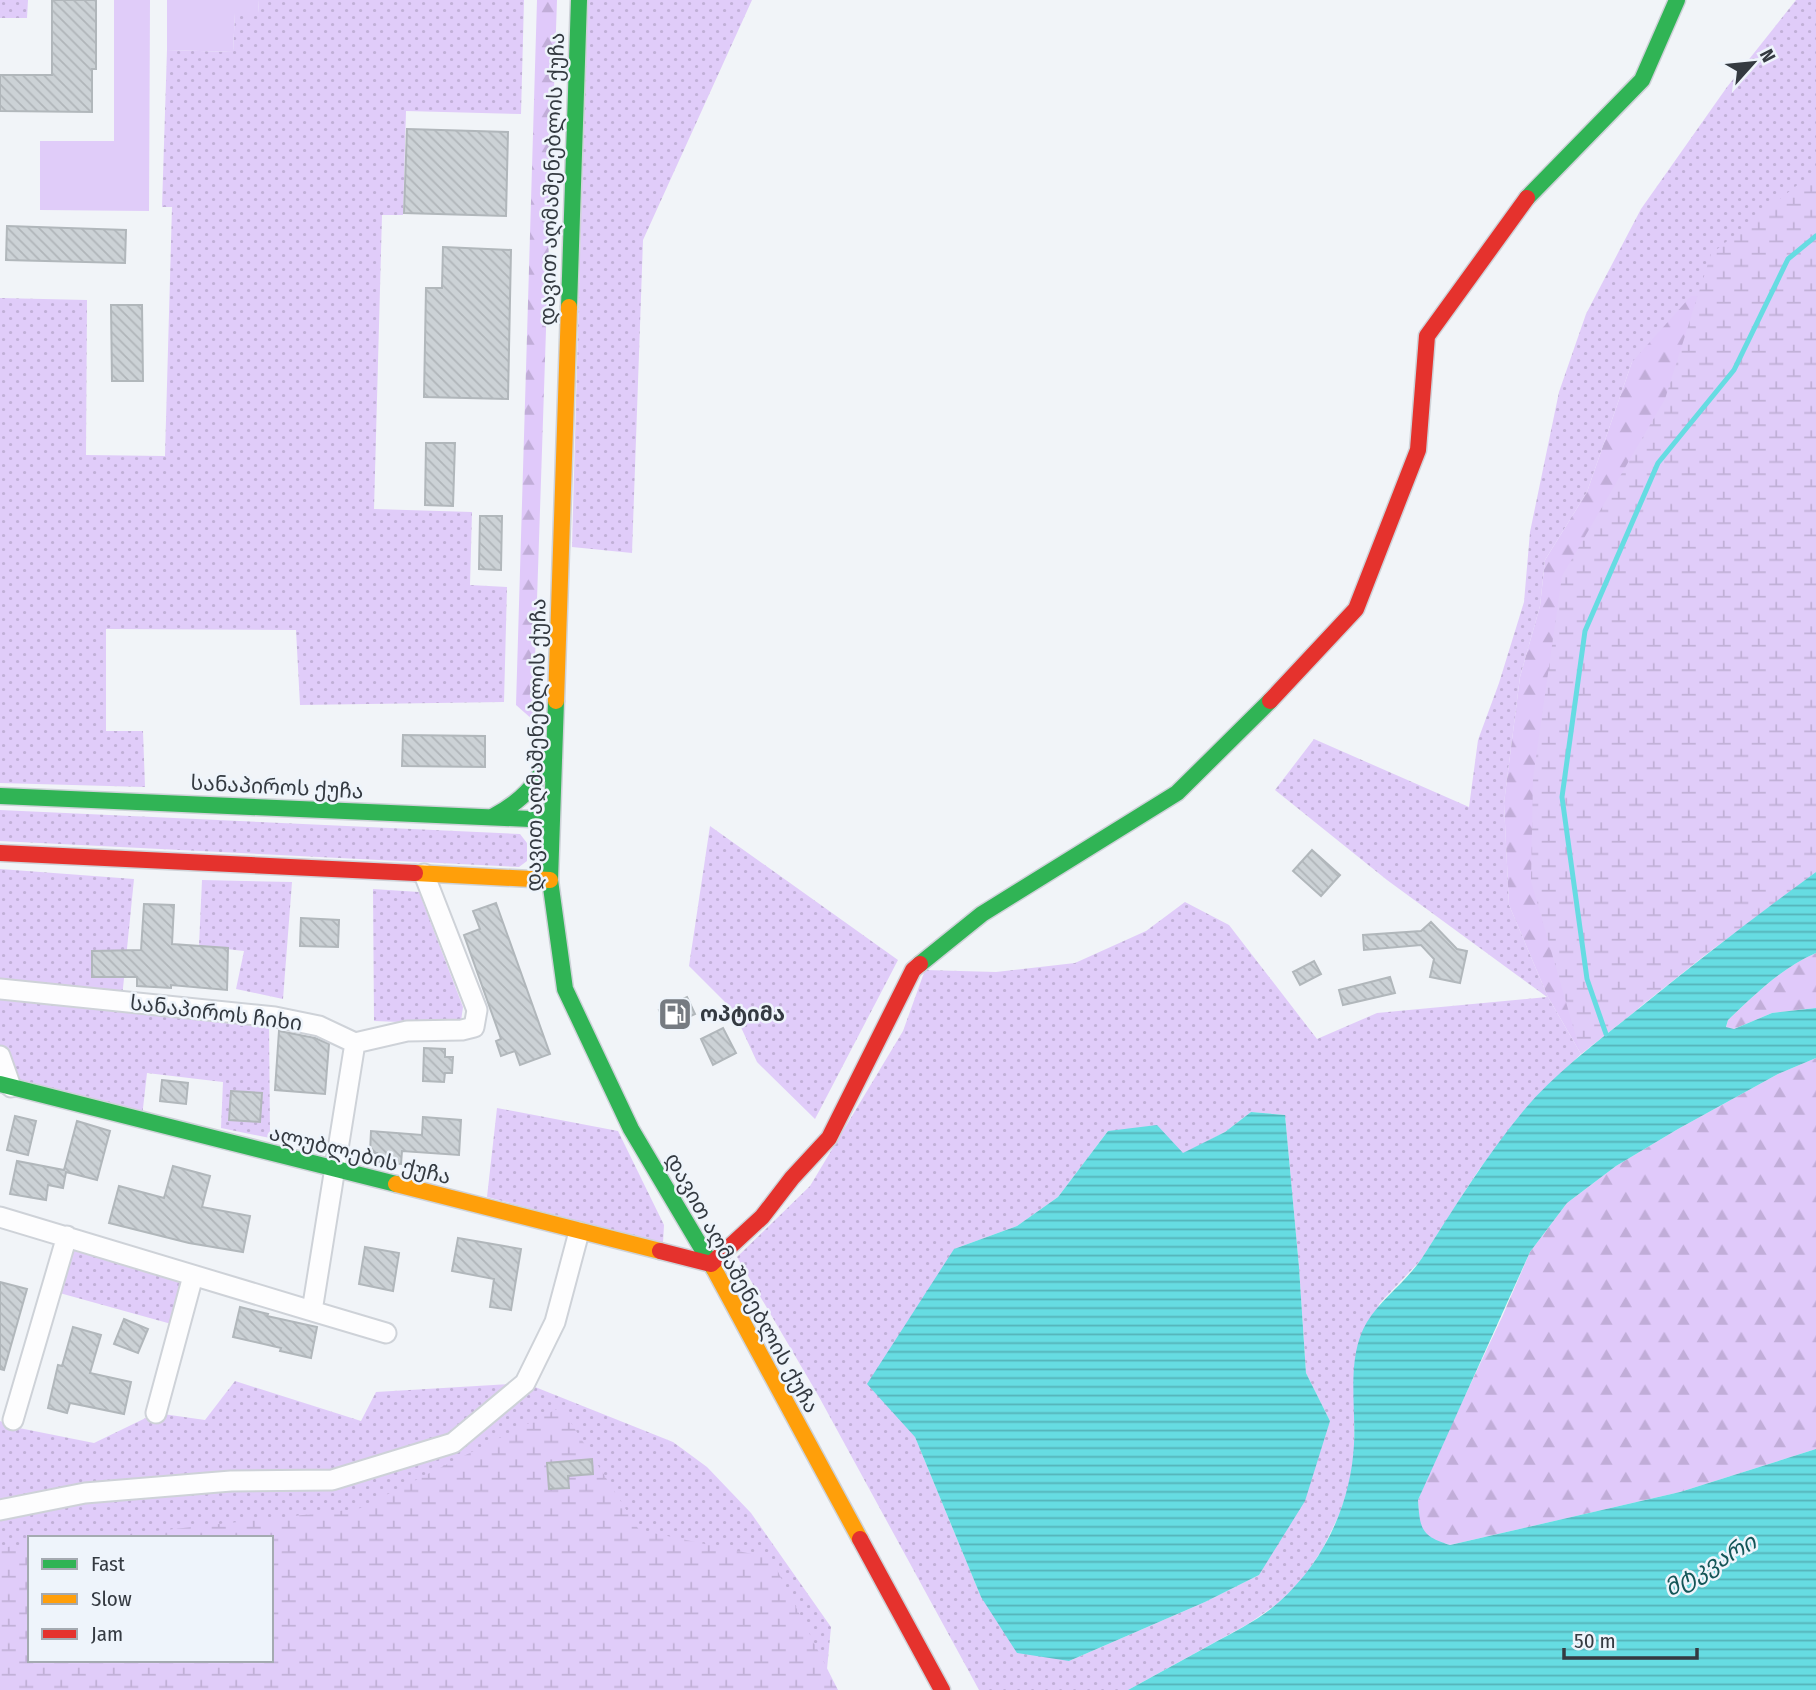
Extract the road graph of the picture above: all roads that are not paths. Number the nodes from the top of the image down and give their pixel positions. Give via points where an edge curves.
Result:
1 (579, 0) edge
2 (1677, 0) edge
3 (554, 746) junction
4 (0, 796) edge
5 (491, 817) junction
6 (552, 820) junction
7 (0, 853) edge
8 (424, 874) junction
9 (550, 880) junction
10 (0, 989) edge
11 (355, 1043) junction
12 (0, 1056) edge
13 (6, 1085) edge
14 (333, 1169) junction
15 (0, 1217) edge
16 (579, 1232) junction
17 (67, 1236) junction
18 (711, 1264) junction
19 (193, 1276) junction
20 (312, 1311) junction
21 (386, 1333) dead end
22 (156, 1413) dead end
23 (13, 1420) dead end
24 (0, 1510) edge
25 (942, 1690) edge

1 - 3 main road, დავით აღმაშენებლის ქუჩა
2 - 18 main road via 1642,80 1526,199 1427,336 1418,450 1356,609 1177,793 982,914 913,970 829,1138 762,1217
3 - 5 main road via 542,777 520,802
3 - 6 main road, დავით აღმაშენებლის ქუჩა
4 - 5 main road, სანაპიროს ქუჩა
5 - 6 main road, სანაპიროს ქუჩა
6 - 9 main road, დავით აღმაშენებლის ქუჩა
7 - 8 main road
8 - 9 main road
8 - 11 street via 477,1010 474,1027 407,1031
9 - 18 main road, დავით აღმაშენებლის ქუჩა via 565,989 631,1129
10 - 11 street, სანაპიროს ჩიხი via 275,1017 319,1026
11 - 14 street
12 - 13 street
13 - 14 main road, ალუბლების ქუჩა
14 - 16 main road, ალუბლების ქუჩა
14 - 20 street
15 - 17 street
16 - 18 main road, ალუბლების ქუჩა
16 - 24 street via 555,1322 525,1383 453,1443 332,1480 231,1481 85,1493
17 - 19 street
17 - 23 street
18 - 25 main road, დავით აღმაშენებლის ქუჩა
19 - 20 street
19 - 22 street
20 - 21 street

